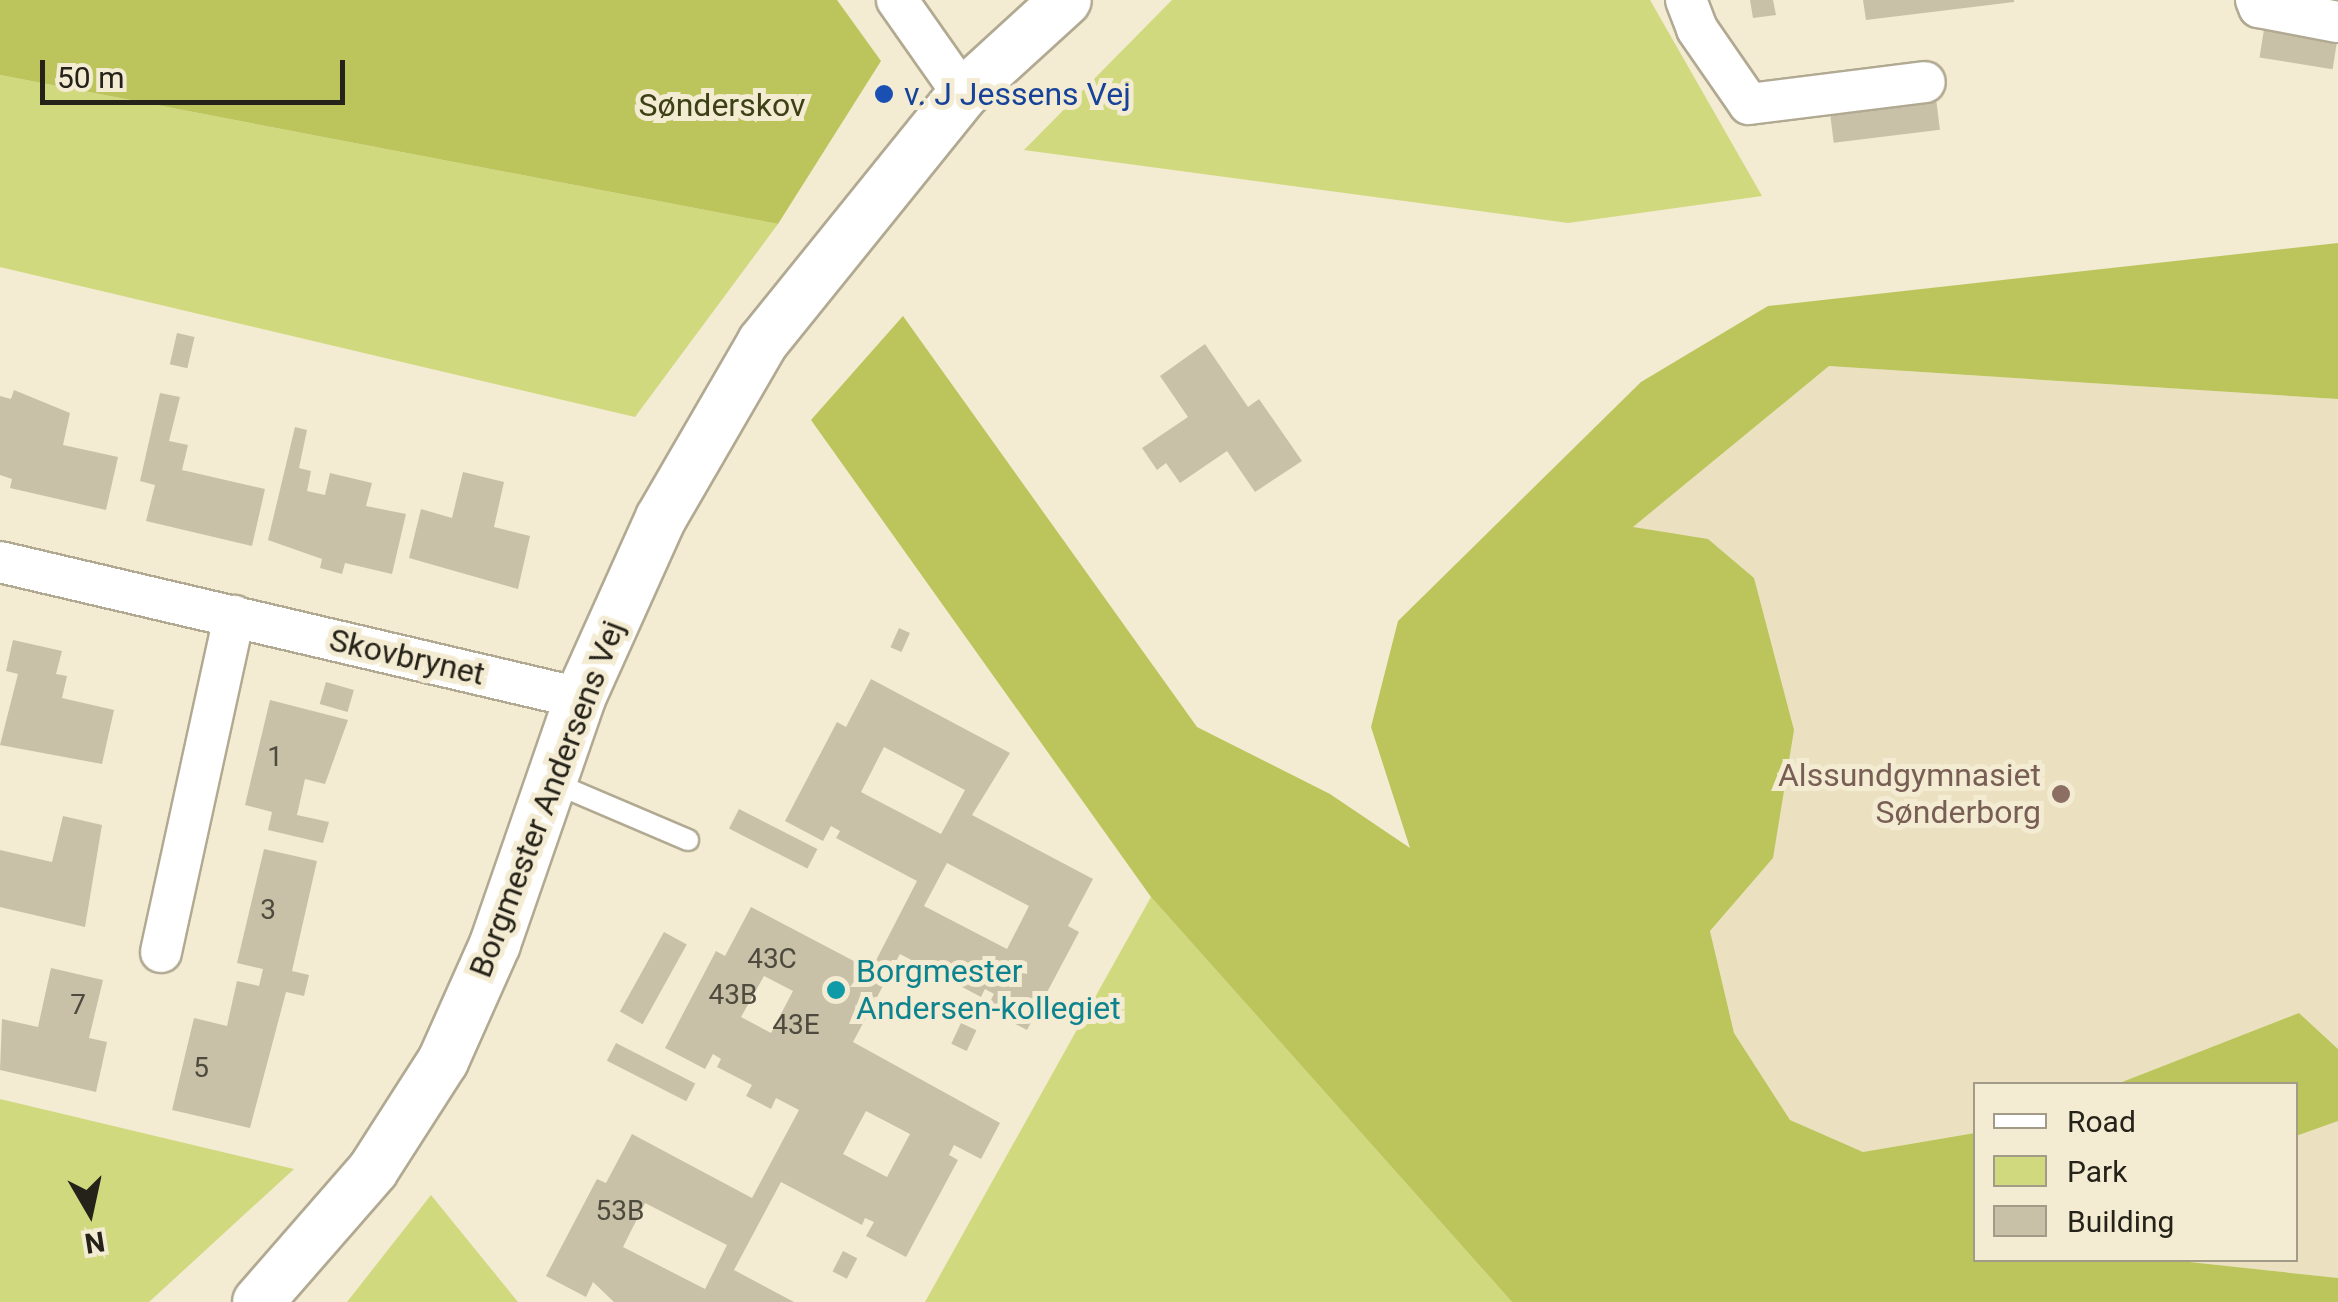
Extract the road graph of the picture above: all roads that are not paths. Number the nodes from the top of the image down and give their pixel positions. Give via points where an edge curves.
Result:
1 (898, 0) edge
2 (1066, 0) edge
3 (1686, 0) edge
4 (2256, 0) edge
5 (2338, 22) edge
6 (1925, 82) dead end
7 (963, 94) junction
8 (0, 562) edge
9 (234, 616) junction
10 (580, 698) junction
11 (550, 781) junction
12 (688, 840) dead end
13 (161, 952) dead end
14 (258, 1302) edge

1 - 7 street
2 - 7 street, Borgmester Andersens Vej
3 - 6 street via 1697,29 1750,104
4 - 5 street via 2259,7
7 - 10 street, Borgmester Andersens Vej via 763,342 661,518
8 - 9 street, Skovbrynet
9 - 10 street, Skovbrynet
9 - 13 street
10 - 11 street, Borgmester Andersens Vej
11 - 12 lane
11 - 14 street, Borgmester Andersens Vej via 495,944 443,1061 373,1170

